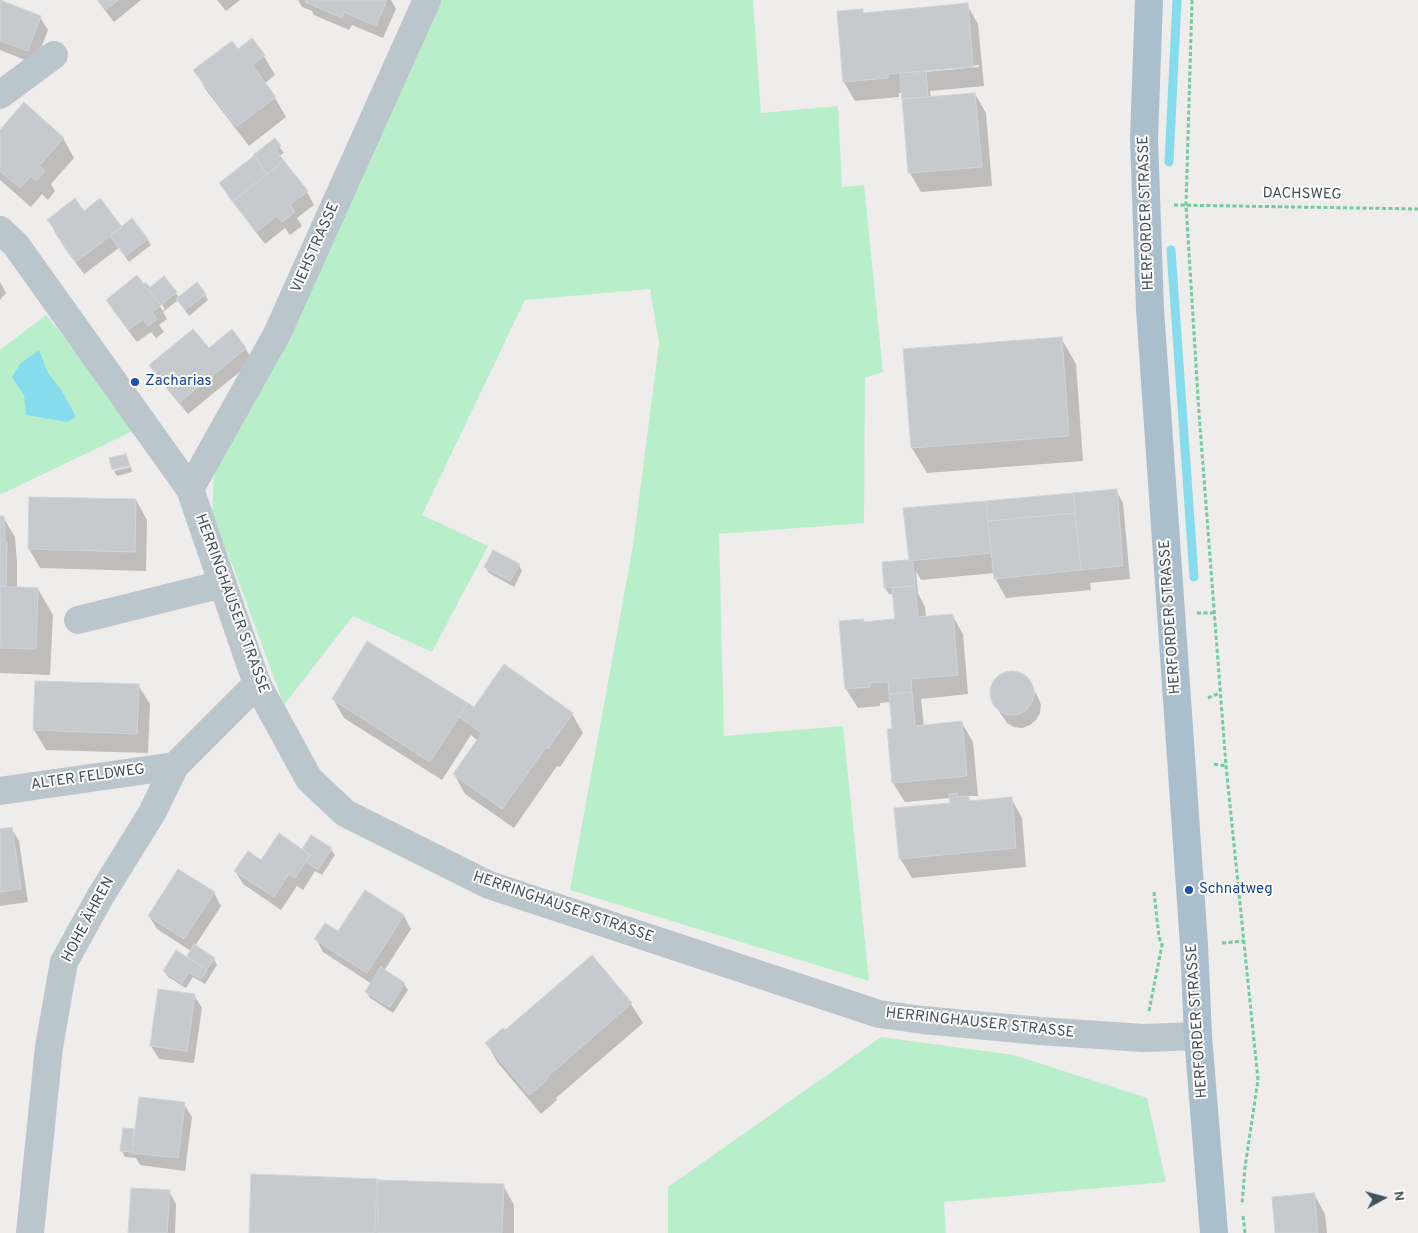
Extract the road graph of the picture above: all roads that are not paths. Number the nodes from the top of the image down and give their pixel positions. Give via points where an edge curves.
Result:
1 (427, 0) edge
2 (1149, 0) edge
3 (54, 55) dead end
4 (0, 95) edge
5 (0, 230) edge
6 (190, 489) junction
7 (223, 584) junction
8 (78, 620) dead end
9 (257, 684) junction
10 (175, 766) junction
11 (0, 791) edge
12 (1198, 1036) junction
13 (30, 1233) edge
14 (1214, 1233) edge

1 - 6 street, VIEHSTRASSE via 277,334
2 - 12 main road, HERFORDER STRASSE via 1144,139 1150,309
3 - 4 street
5 - 6 street, HERRINGHAUSER STRASSE via 16,245
6 - 7 street, HERRINGHAUSER STRASSE
7 - 8 street
7 - 9 street, HERRINGHAUSER STRASSE
9 - 10 street, HOHE ÄHREN
9 - 12 street, HERRINGHAUSER STRASSE via 309,779 345,813 489,885 878,1014 1040,1031 1143,1038
10 - 11 street, ALTER FELDWEG
10 - 13 street, HOHE ÄHREN via 152,812 64,962 49,1047
12 - 14 main road, HERFORDER STRASSE

